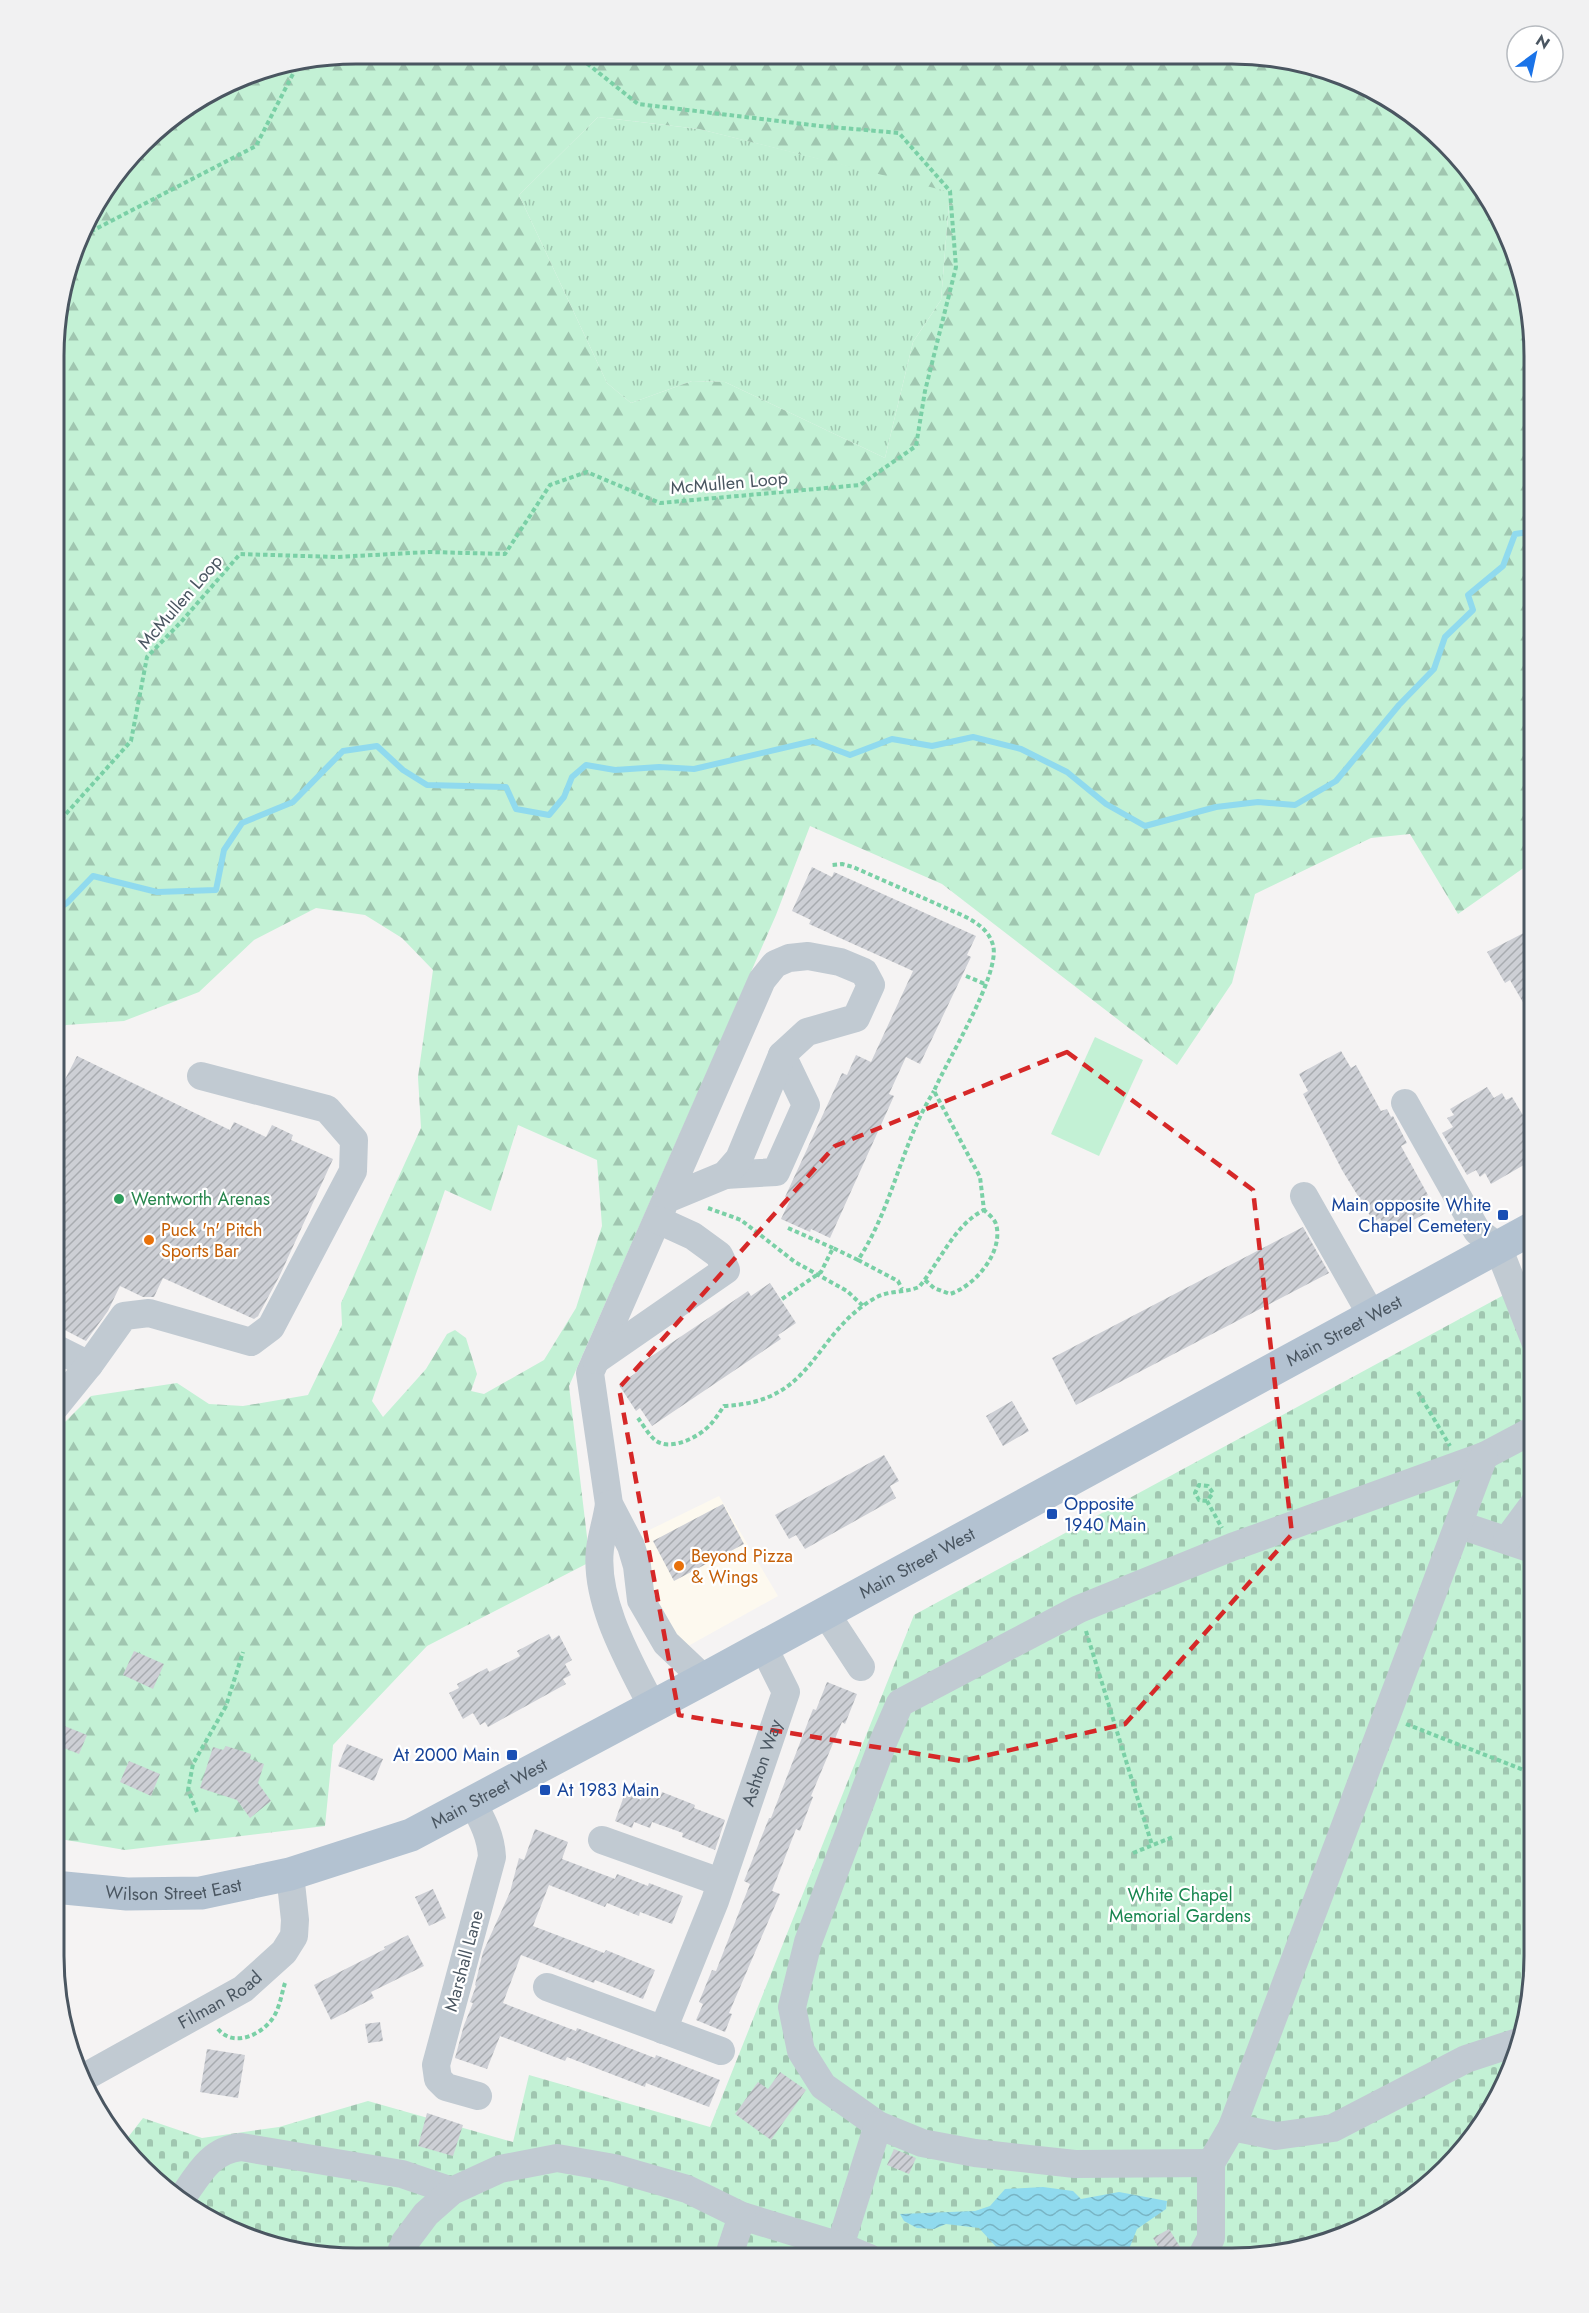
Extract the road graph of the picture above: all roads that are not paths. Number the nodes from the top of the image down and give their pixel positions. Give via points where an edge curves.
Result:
1 (789, 958) junction
2 (860, 987) dead end
3 (782, 1055) junction
4 (201, 1076) dead end
5 (1405, 1103) dead end
6 (725, 1175) junction
7 (1304, 1196) dead end
8 (663, 1209) junction
9 (1524, 1233) edge
10 (1498, 1247) junction
11 (708, 1268) dead end
12 (663, 1313) junction
13 (1524, 1313) edge
14 (1372, 1316) junction
15 (64, 1352) edge
16 (596, 1360) junction
17 (89, 1365) junction
18 (64, 1395) edge
19 (1524, 1434) edge
20 (1472, 1460) junction
21 (609, 1504) junction
22 (1524, 1516) edge
23 (1460, 1525) junction
24 (1507, 1540) junction
25 (1524, 1546) edge
26 (825, 1612) junction
27 (763, 1646) junction
28 (861, 1667) dead end
29 (704, 1679) junction
30 (652, 1706) junction
31 (473, 1804) junction
32 (602, 1840) dead end
33 (290, 1874) junction
34 (720, 1882) junction
35 (64, 1888) edge
36 (547, 1987) dead end
37 (663, 2030) junction
38 (1511, 2045) edge
39 (721, 2051) dead end
40 (90, 2074) edge
41 (477, 2096) dead end
42 (878, 2124) junction
43 (1232, 2127) junction
44 (1211, 2163) junction
45 (452, 2191) junction
46 (186, 2193) edge
47 (742, 2216) junction
48 (840, 2247) joint
49 (403, 2248) edge
50 (731, 2248) edge
51 (1206, 2248) edge

1 - 2 street
1 - 3 street via 808,956 840,962 864,972 871,985 856,1018 807,1032
1 - 8 street via 775,964 762,980
3 - 6 street via 740,1159
3 - 6 street via 806,1105 776,1172
4 - 17 street via 327,1109 354,1140 353,1171 271,1327 251,1342 149,1313 124,1316
5 - 10 street via 1474,1226
6 - 8 street
7 - 14 street
8 - 12 street via 719,1255 726,1270
8 - 16 street
9 - 10 main road, Main Street West
10 - 13 street
10 - 14 main road, Main Street West
11 - 12 street via 672,1297
12 - 16 street
14 - 26 main road, Main Street West
15 - 17 street
16 - 21 street via 590,1373
17 - 18 street
19 - 20 street
20 - 23 street
20 - 42 street via 1232,1547 1079,1609 900,1703 808,1942 792,2007 801,2051 824,2086
21 - 29 street via 631,1546 641,1600 666,1643
21 - 30 street via 600,1549 607,1608
22 - 24 street
23 - 24 street
23 - 43 street
24 - 25 street
26 - 27 main road, Main Street West
26 - 28 street
27 - 29 main road, Main Street West
27 - 34 street, Ashton Way via 786,1692
29 - 30 main road, Main Street West
30 - 31 main road, Main Street West
31 - 33 main road, Main Street West via 411,1835
31 - 41 street, Marshall Lane via 485,1825 492,1857 436,2065 438,2079 446,2087
32 - 34 street
33 - 35 main road, Wilson Street East via 201,1893 127,1894
33 - 40 street, Filman Road via 294,1936 284,1952 243,1989
34 - 37 street, Ashton Way
36 - 37 street
37 - 39 street
38 - 43 street via 1466,2060 1333,2128 1276,2136
42 - 44 street via 922,2143 975,2153 1075,2163
42 - 48 street
43 - 44 street
44 - 51 street via 1211,2238
45 - 46 street via 402,2174 241,2147 228,2148 211,2158
45 - 47 street via 500,2169 557,2158 614,2168 687,2189
45 - 49 street via 426,2214
47 - 48 street
47 - 50 street

